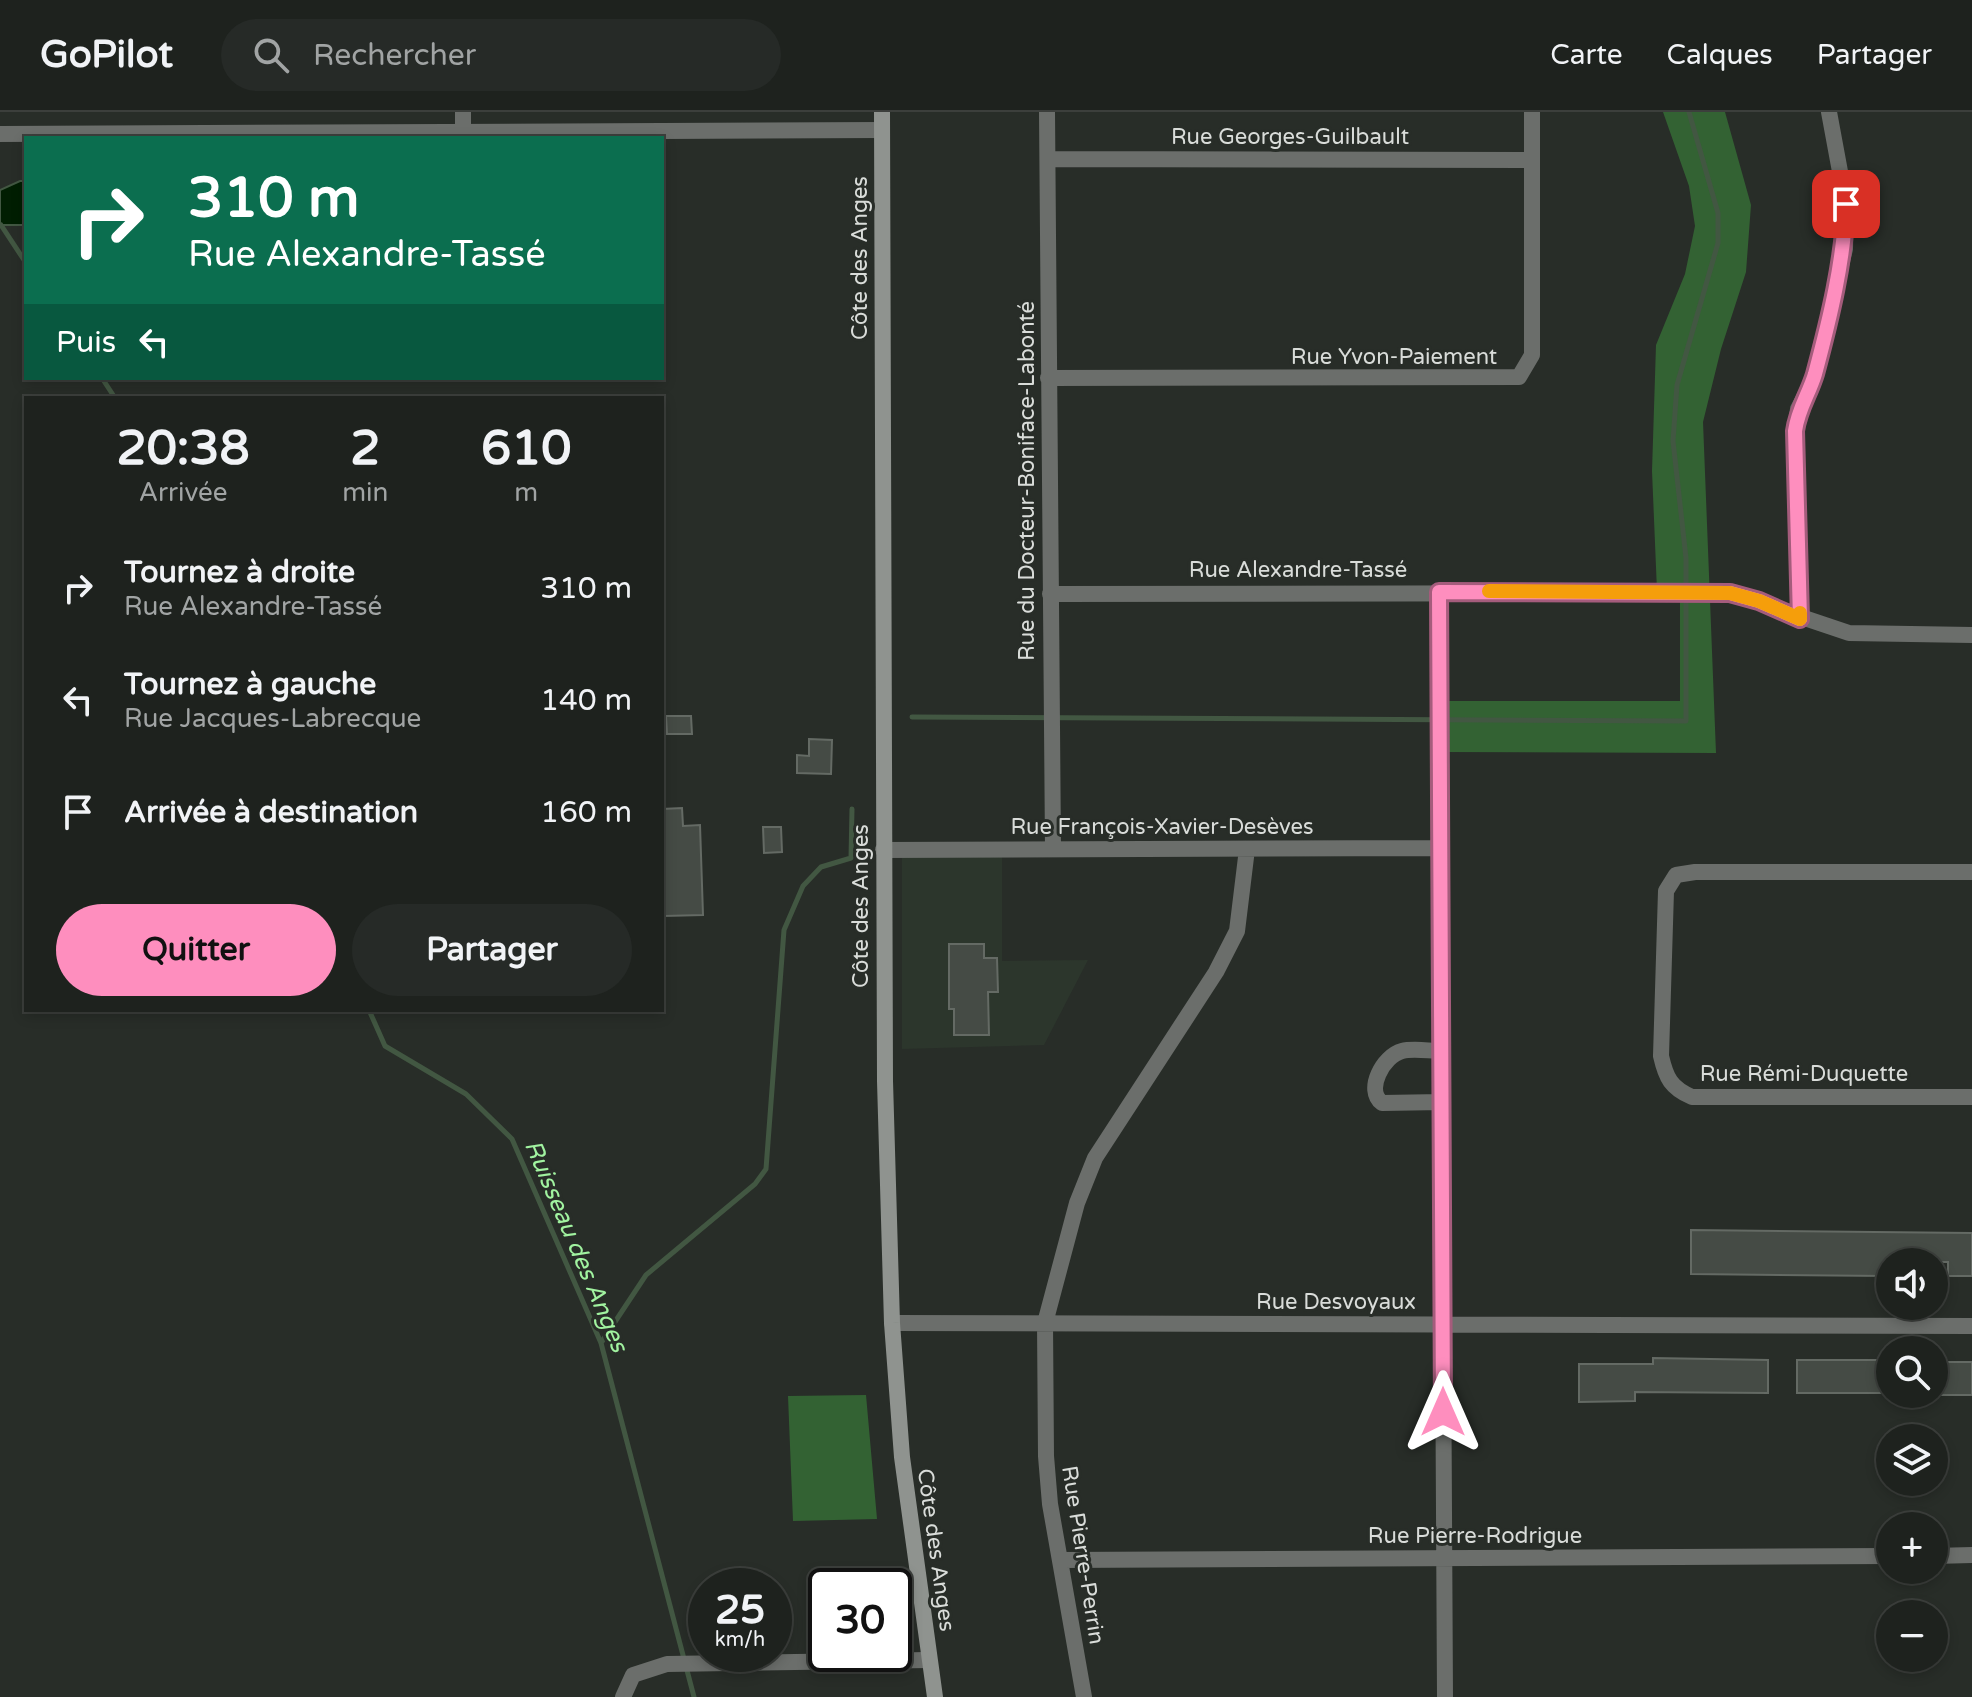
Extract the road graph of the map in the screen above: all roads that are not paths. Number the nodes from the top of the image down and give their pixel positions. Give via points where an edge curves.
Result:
1 (463, 112) edge
2 (882, 112) edge
3 (1047, 112) edge
4 (1532, 112) edge
5 (1829, 112) edge
6 (882, 130) junction
7 (463, 132) junction
8 (0, 134) edge
9 (1048, 159) junction
10 (1532, 160) junction
11 (1048, 378) junction
12 (1439, 592) junction
13 (1050, 594) junction
14 (1800, 619) junction
15 (1972, 635) edge
16 (1440, 848) junction
17 (1053, 849) junction
18 (1247, 849) junction
19 (883, 850) junction
20 (1972, 872) edge
21 (1441, 1051) junction
22 (1972, 1097) edge
23 (1442, 1102) junction
24 (892, 1323) junction
25 (1045, 1323) junction
26 (1443, 1325) junction
27 (1972, 1326) edge
28 (1972, 1555) edge
29 (1876, 1556) edge
30 (1948, 1556) edge
31 (1444, 1558) junction
32 (1060, 1560) junction
33 (929, 1660) junction
34 (623, 1697) edge
35 (935, 1697) edge
36 (1084, 1697) edge
37 (1445, 1697) edge

1 - 7 street
2 - 6 street, Côte des Anges
3 - 9 street, Rue du Docteur-Boniface-Labonté
4 - 10 street, Rue Yvon-Paiement
5 - 14 street via 1846,204 1845,249 1814,378 1798,409 1795,431
6 - 7 street
6 - 19 street, Côte des Anges
7 - 8 street
9 - 10 street, Rue Georges-Guilbault
9 - 11 street, Rue du Docteur-Boniface-Labonté
10 - 11 street, Rue Yvon-Paiement via 1532,355 1519,377
11 - 13 street, Rue du Docteur-Boniface-Labonté
12 - 13 street, Rue Alexandre-Tassé
12 - 14 street, Rue Alexandre-Tassé via 1730,593
12 - 16 street
13 - 17 street, Rue du Docteur-Boniface-Labonté
14 - 15 street, Rue Alexandre-Tassé via 1849,633
16 - 18 street, Rue François-Xavier-Desèves
16 - 21 street
17 - 18 street, Rue François-Xavier-Desèves
17 - 19 street, Rue François-Xavier-Desèves
18 - 25 street, Rue Pierre-Perrin via 1237,931 1095,1158 1077,1203
19 - 24 street, Côte des Anges
20 - 22 street, Rue Rémi-Duquette via 1676,875 1666,891 1661,1056 1666,1079 1692,1097
21 - 23 street
21 - 23 street via 1401,1051 1374,1085 1374,1094 1382,1103
23 - 26 street
24 - 25 street, Rue Desvoyaux
24 - 33 street, Côte des Anges via 902,1457
25 - 26 street, Rue Desvoyaux
25 - 32 street, Rue Pierre-Perrin via 1046,1456
26 - 27 street, Rue Desvoyaux
26 - 31 street
28 - 30 street
29 - 31 street, Rue Pierre-Rodrigue
31 - 32 street, Rue Pierre-Rodrigue
31 - 37 street
32 - 36 street, Rue Pierre-Perrin
33 - 34 street via 667,1664 633,1675
33 - 35 street, Côte des Anges

